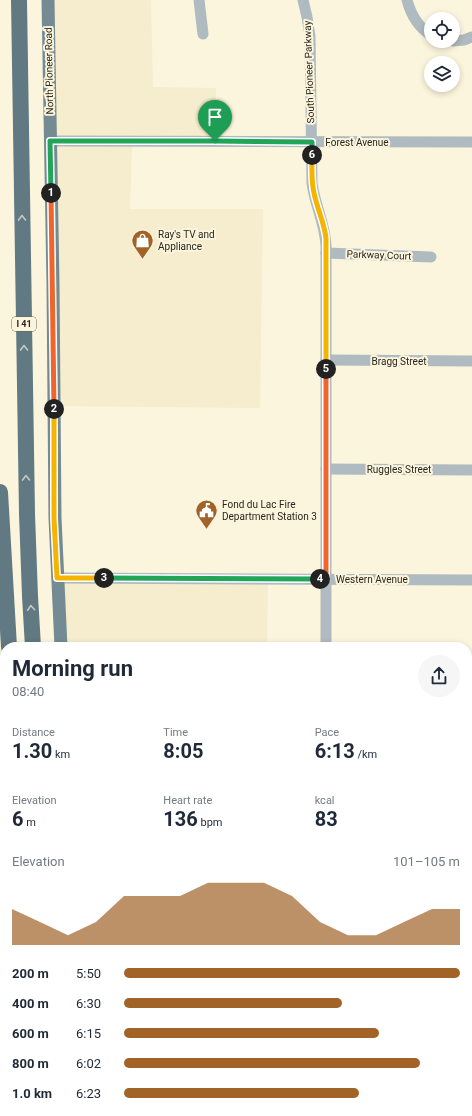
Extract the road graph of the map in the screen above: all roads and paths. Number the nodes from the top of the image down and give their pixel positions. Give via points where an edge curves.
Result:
1 (19, 0) edge
2 (48, 0) edge
3 (199, 0) edge
4 (303, 0) edge
5 (407, 0) edge
6 (424, 29) edge
7 (203, 34) dead end
8 (472, 37) edge
9 (460, 40) edge
10 (50, 141) junction
11 (312, 142) junction
12 (472, 142) edge
13 (326, 253) junction
14 (431, 257) dead end
15 (326, 360) junction
16 (472, 361) edge
17 (326, 469) junction
18 (472, 470) edge
19 (0, 492) edge
20 (57, 578) junction
21 (326, 579) junction
22 (472, 580) edge
23 (9, 642) edge
24 (33, 642) edge
25 (61, 642) edge
26 (326, 642) edge

24 -> 1 highway, I 41 via 27,514
2 - 10 main road, North Pioneer Road
3 - 7 street
4 - 11 street, South Pioneer Parkway via 310,36
5 - 6 street via 414,19
8 - 9 street
10 - 11 street, Forest Avenue
10 - 20 main road, North Pioneer Road via 54,518
11 - 12 street, Forest Avenue
11 - 13 street, South Pioneer Parkway via 313,186 324,226
13 - 14 street, Parkway Court
13 - 15 street, South Pioneer Parkway
15 - 16 street, Bragg Street
15 - 17 street, South Pioneer Parkway
17 - 18 street, Ruggles Street
17 - 21 street, South Pioneer Parkway
19 - 23 highway
20 - 21 street, Western Avenue
20 - 25 main road, North Pioneer Road
21 - 22 street, Western Avenue
21 - 26 street, South Pioneer Parkway

